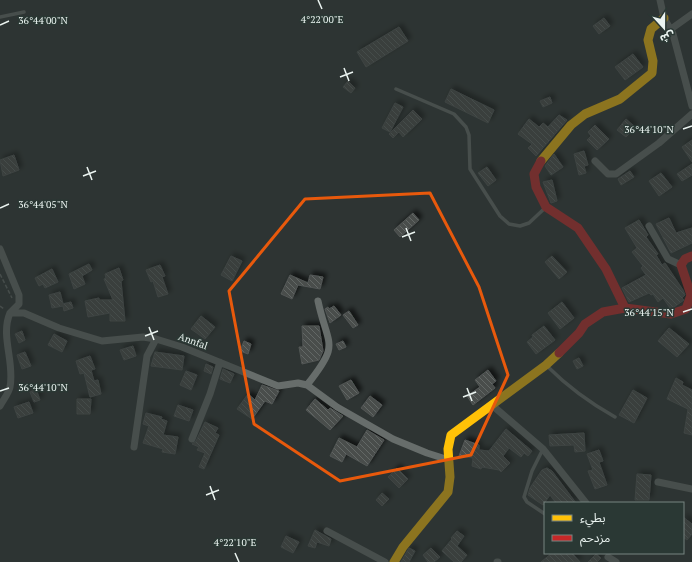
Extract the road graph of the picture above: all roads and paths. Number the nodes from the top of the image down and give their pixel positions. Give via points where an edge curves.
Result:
1 (660, 0) edge
2 (24, 12) dead end
3 (692, 14) edge
4 (0, 17) edge
5 (664, 18) junction
6 (671, 29) junction
7 (396, 90) dead end
8 (692, 106) edge
9 (692, 114) edge
10 (595, 161) dead end
11 (546, 207) junction
12 (649, 226) dead end
13 (0, 249) edge
14 (692, 256) edge
15 (681, 265) junction
16 (0, 274) edge
17 (12, 298) dead end
18 (318, 301) dead end
19 (626, 308) junction
20 (10, 313) junction
21 (156, 339) junction
22 (220, 362) junction
23 (546, 365) junction
24 (307, 385) junction
25 (0, 406) edge
26 (493, 406) junction
27 (615, 417) dead end
28 (192, 439) dead end
29 (134, 447) dead end
30 (543, 449) junction
31 (448, 460) junction
32 (658, 482) dead end
33 (692, 489) edge
34 (585, 502) edge
35 (544, 513) edge
36 (327, 531) dead end
37 (608, 557) dead end
38 (385, 562) edge
39 (394, 562) edge
40 (616, 562) edge

1 - 5 street
2 - 4 lane
3 - 6 street
5 - 6 street
5 - 11 street via 651,29 648,40 653,61 652,73 620,99 585,114 571,125 538,164 534,174 536,187
6 - 8 street
7 - 11 lane via 454,114 466,127 470,135 470,169 500,216 509,224 520,226 529,223
9 - 10 street via 659,143 616,174 608,174
11 - 19 street via 578,228 606,270
12 - 15 street via 668,259
13 - 20 street via 19,295 19,304
14 - 15 street
15 - 19 street via 690,295 686,309 671,314
16 - 17 path
18 - 24 street via 330,343 328,356
19 - 23 street via 594,316
20 - 21 street, Annfal via 24,313 59,328 102,341 143,337
20 - 25 street via 3,321 2,333 10,387
21 - 22 street, Annfal
21 - 29 street via 147,356
22 - 24 street, Annfal via 278,386 298,383
22 - 28 street
23 - 26 street
23 - 27 lane via 564,382
24 - 31 street via 337,407 393,439
26 - 30 street
26 - 31 street via 451,435 447,451
30 - 34 street
30 - 35 lane via 524,496 527,502
31 - 39 street via 451,472 447,494 427,521 400,549
32 - 33 street
36 - 38 street
37 - 40 street

